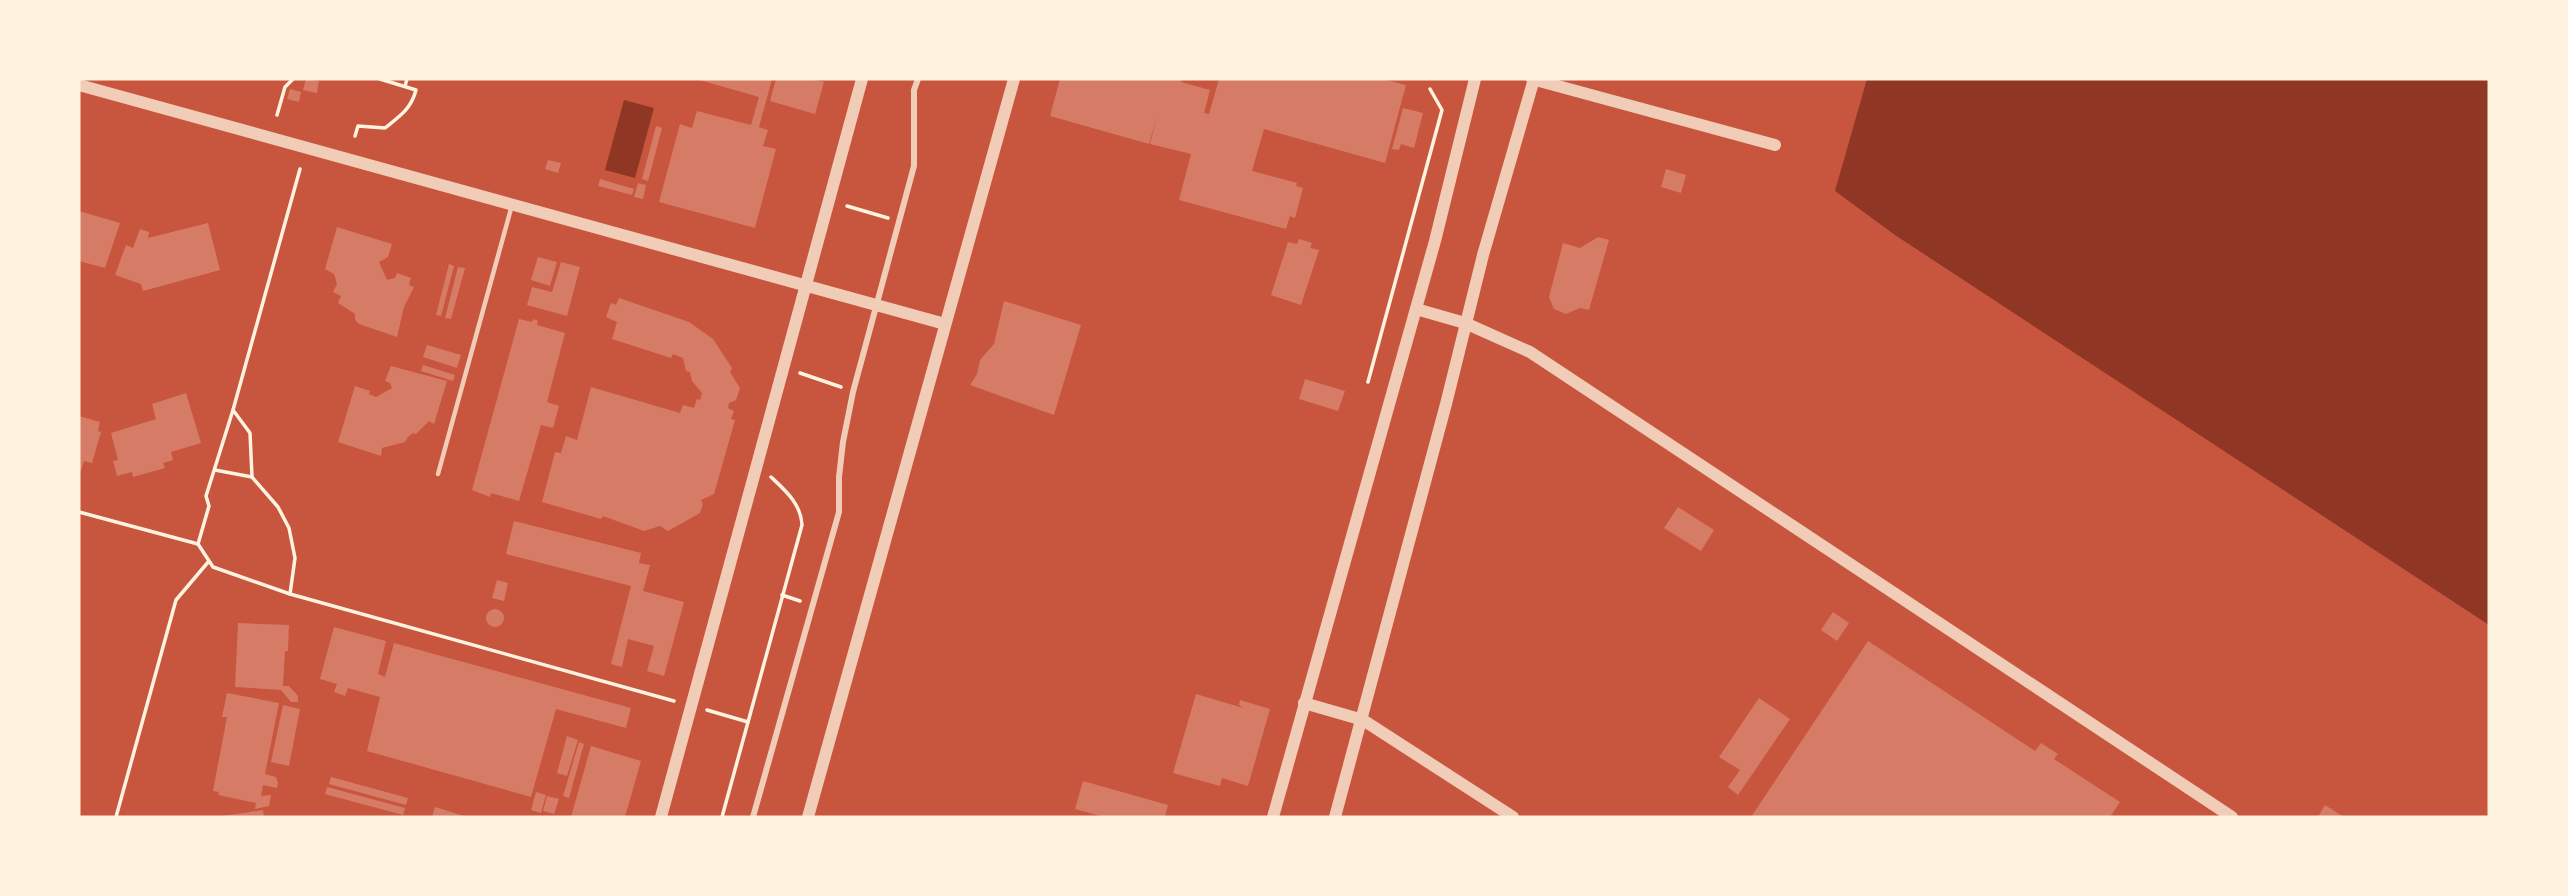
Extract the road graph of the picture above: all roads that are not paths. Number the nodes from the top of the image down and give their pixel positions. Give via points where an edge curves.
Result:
1 (862, 79) edge
2 (918, 79) edge
3 (1014, 79) edge
4 (1475, 79) edge
5 (1533, 79) edge
6 (79, 85) edge
7 (1775, 145) dead end
8 (512, 204) junction
9 (806, 286) junction
10 (1416, 309) junction
11 (1465, 323) junction
12 (945, 324) junction
13 (438, 474) dead end
14 (1304, 703) junction
15 (1363, 720) junction
16 (661, 817) edge
17 (754, 817) edge
18 (808, 817) edge
19 (1273, 817) edge
20 (1335, 817) edge
21 (1513, 817) edge
22 (2232, 817) edge

1 - 9 street
2 - 17 street via 914,166 853,391 841,454 839,512
3 - 12 street
4 - 10 street
5 - 7 street
5 - 11 street
6 - 8 street
8 - 9 street
8 - 13 lane
9 - 12 street
9 - 16 street
10 - 11 street
10 - 14 street
11 - 15 street
11 - 22 street via 1530,352
12 - 18 street
14 - 15 street
14 - 19 street
15 - 20 street
15 - 21 street

